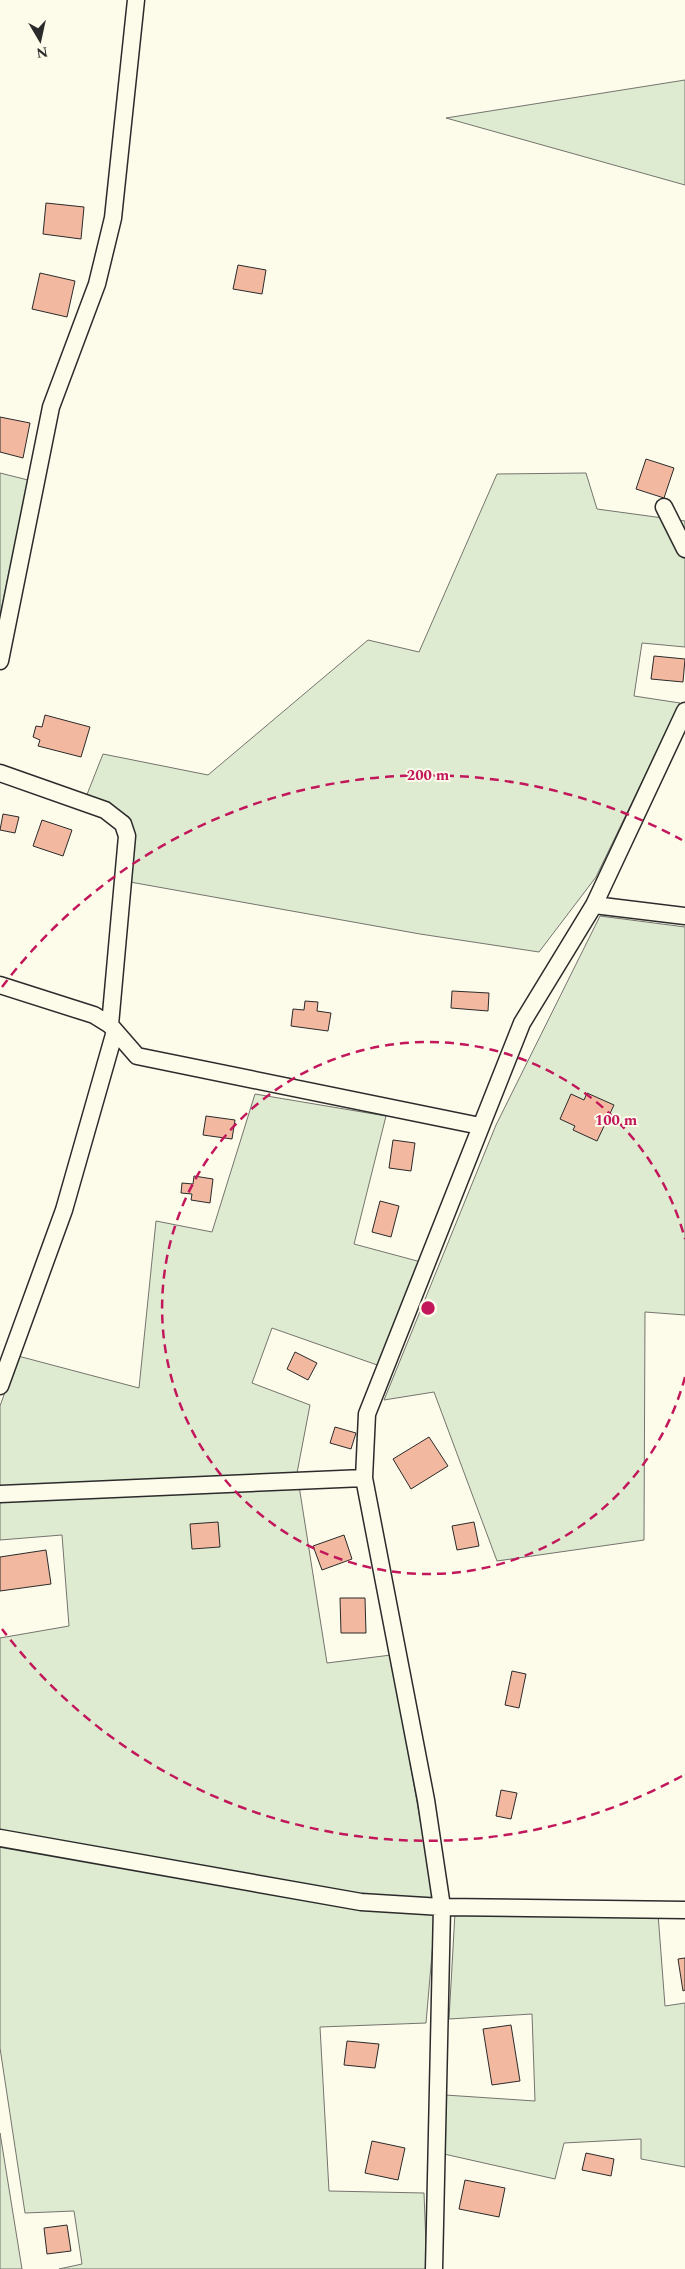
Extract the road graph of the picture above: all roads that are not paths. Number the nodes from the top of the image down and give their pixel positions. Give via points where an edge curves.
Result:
1 (136, 0) edge
2 (664, 507) dead end
3 (685, 549) edge
4 (0, 661) edge
5 (685, 710) edge
6 (0, 773) edge
7 (594, 905) junction
8 (685, 916) edge
9 (0, 985) edge
10 (112, 1028) junction
11 (480, 1126) junction
12 (0, 1386) edge
13 (364, 1478) junction
14 (0, 1494) edge
15 (0, 1838) edge
16 (442, 1907) junction
17 (685, 1910) edge
18 (434, 2269) edge

1 - 4 street via 113,218 97,284 51,408
2 - 3 street
5 - 7 street
6 - 10 street via 105,810 123,824 127,836
7 - 8 street
7 - 11 street via 522,1023
9 - 10 street via 94,1015
10 - 11 street via 137,1056
10 - 12 street via 64,1210
11 - 13 street via 367,1414
13 - 14 street
13 - 16 street via 426,1800
15 - 16 street via 361,1902
16 - 17 street
16 - 18 street

